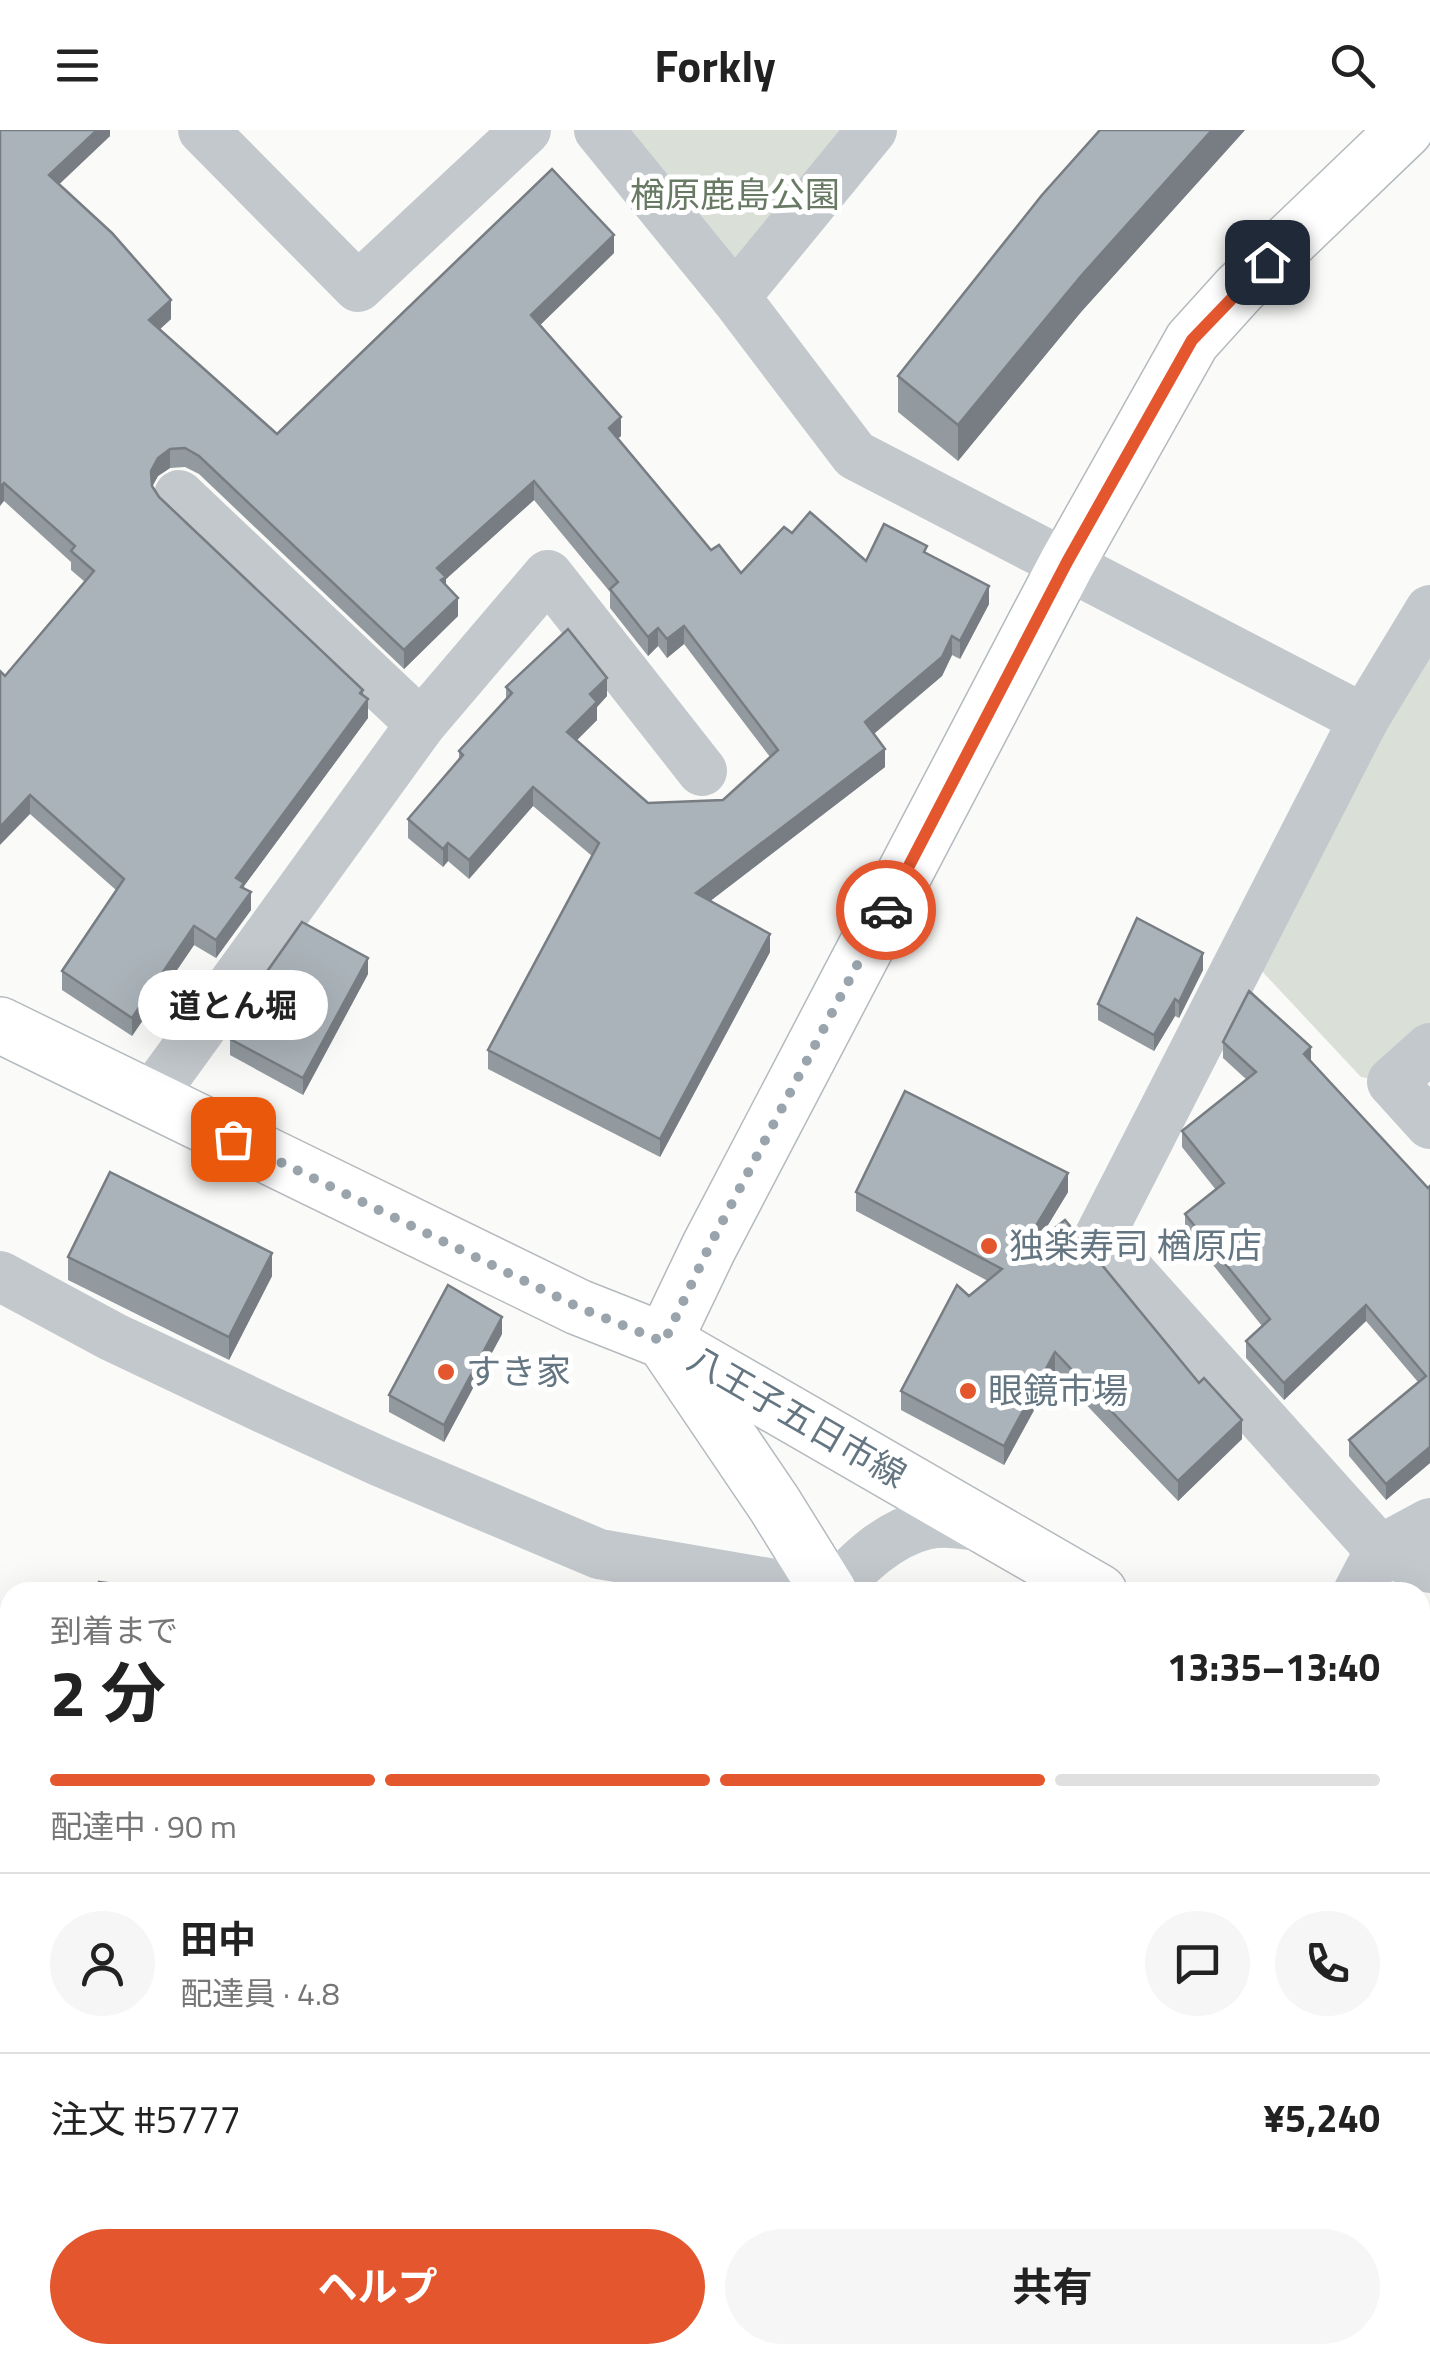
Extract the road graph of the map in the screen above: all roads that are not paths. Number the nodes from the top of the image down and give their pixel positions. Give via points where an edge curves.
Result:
1 (203, 130) edge
2 (526, 130) edge
3 (600, 130) edge
4 (872, 130) edge
5 (1406, 130) edge
6 (735, 297) junction
7 (178, 494) dead end
8 (1067, 562) junction
9 (1430, 610) edge
10 (1364, 718) junction
11 (421, 724) junction
12 (702, 771) dead end
13 (0, 1025) edge
14 (1430, 1048) edge
15 (148, 1100) junction
16 (1430, 1124) edge
17 (0, 1276) edge
18 (664, 1342) junction
19 (1430, 1524) edge
20 (988, 1527) junction
21 (1430, 1568) edge
22 (1369, 1571) edge
23 (763, 1582) edge
24 (824, 1582) edge
25 (841, 1582) edge
26 (1081, 1582) edge

1 - 2 street via 358,286
3 - 6 street
4 - 6 street
5 - 8 main road via 1192,340
6 - 8 street via 855,455
7 - 11 street
8 - 10 street
8 - 18 main road
9 - 10 street
10 - 22 street via 1099,1237
11 - 12 street via 548,575
11 - 15 street
13 - 15 main road, 八王子五日市線
14 - 16 street via 1392,1082
15 - 18 main road, 八王子五日市線
17 - 23 street via 256,1404 599,1554
18 - 20 main road, 八王子五日市線
18 - 24 main road
19 - 22 street
20 - 25 street via 927,1524 878,1548
20 - 26 main road, 八王子五日市線
21 - 22 street

